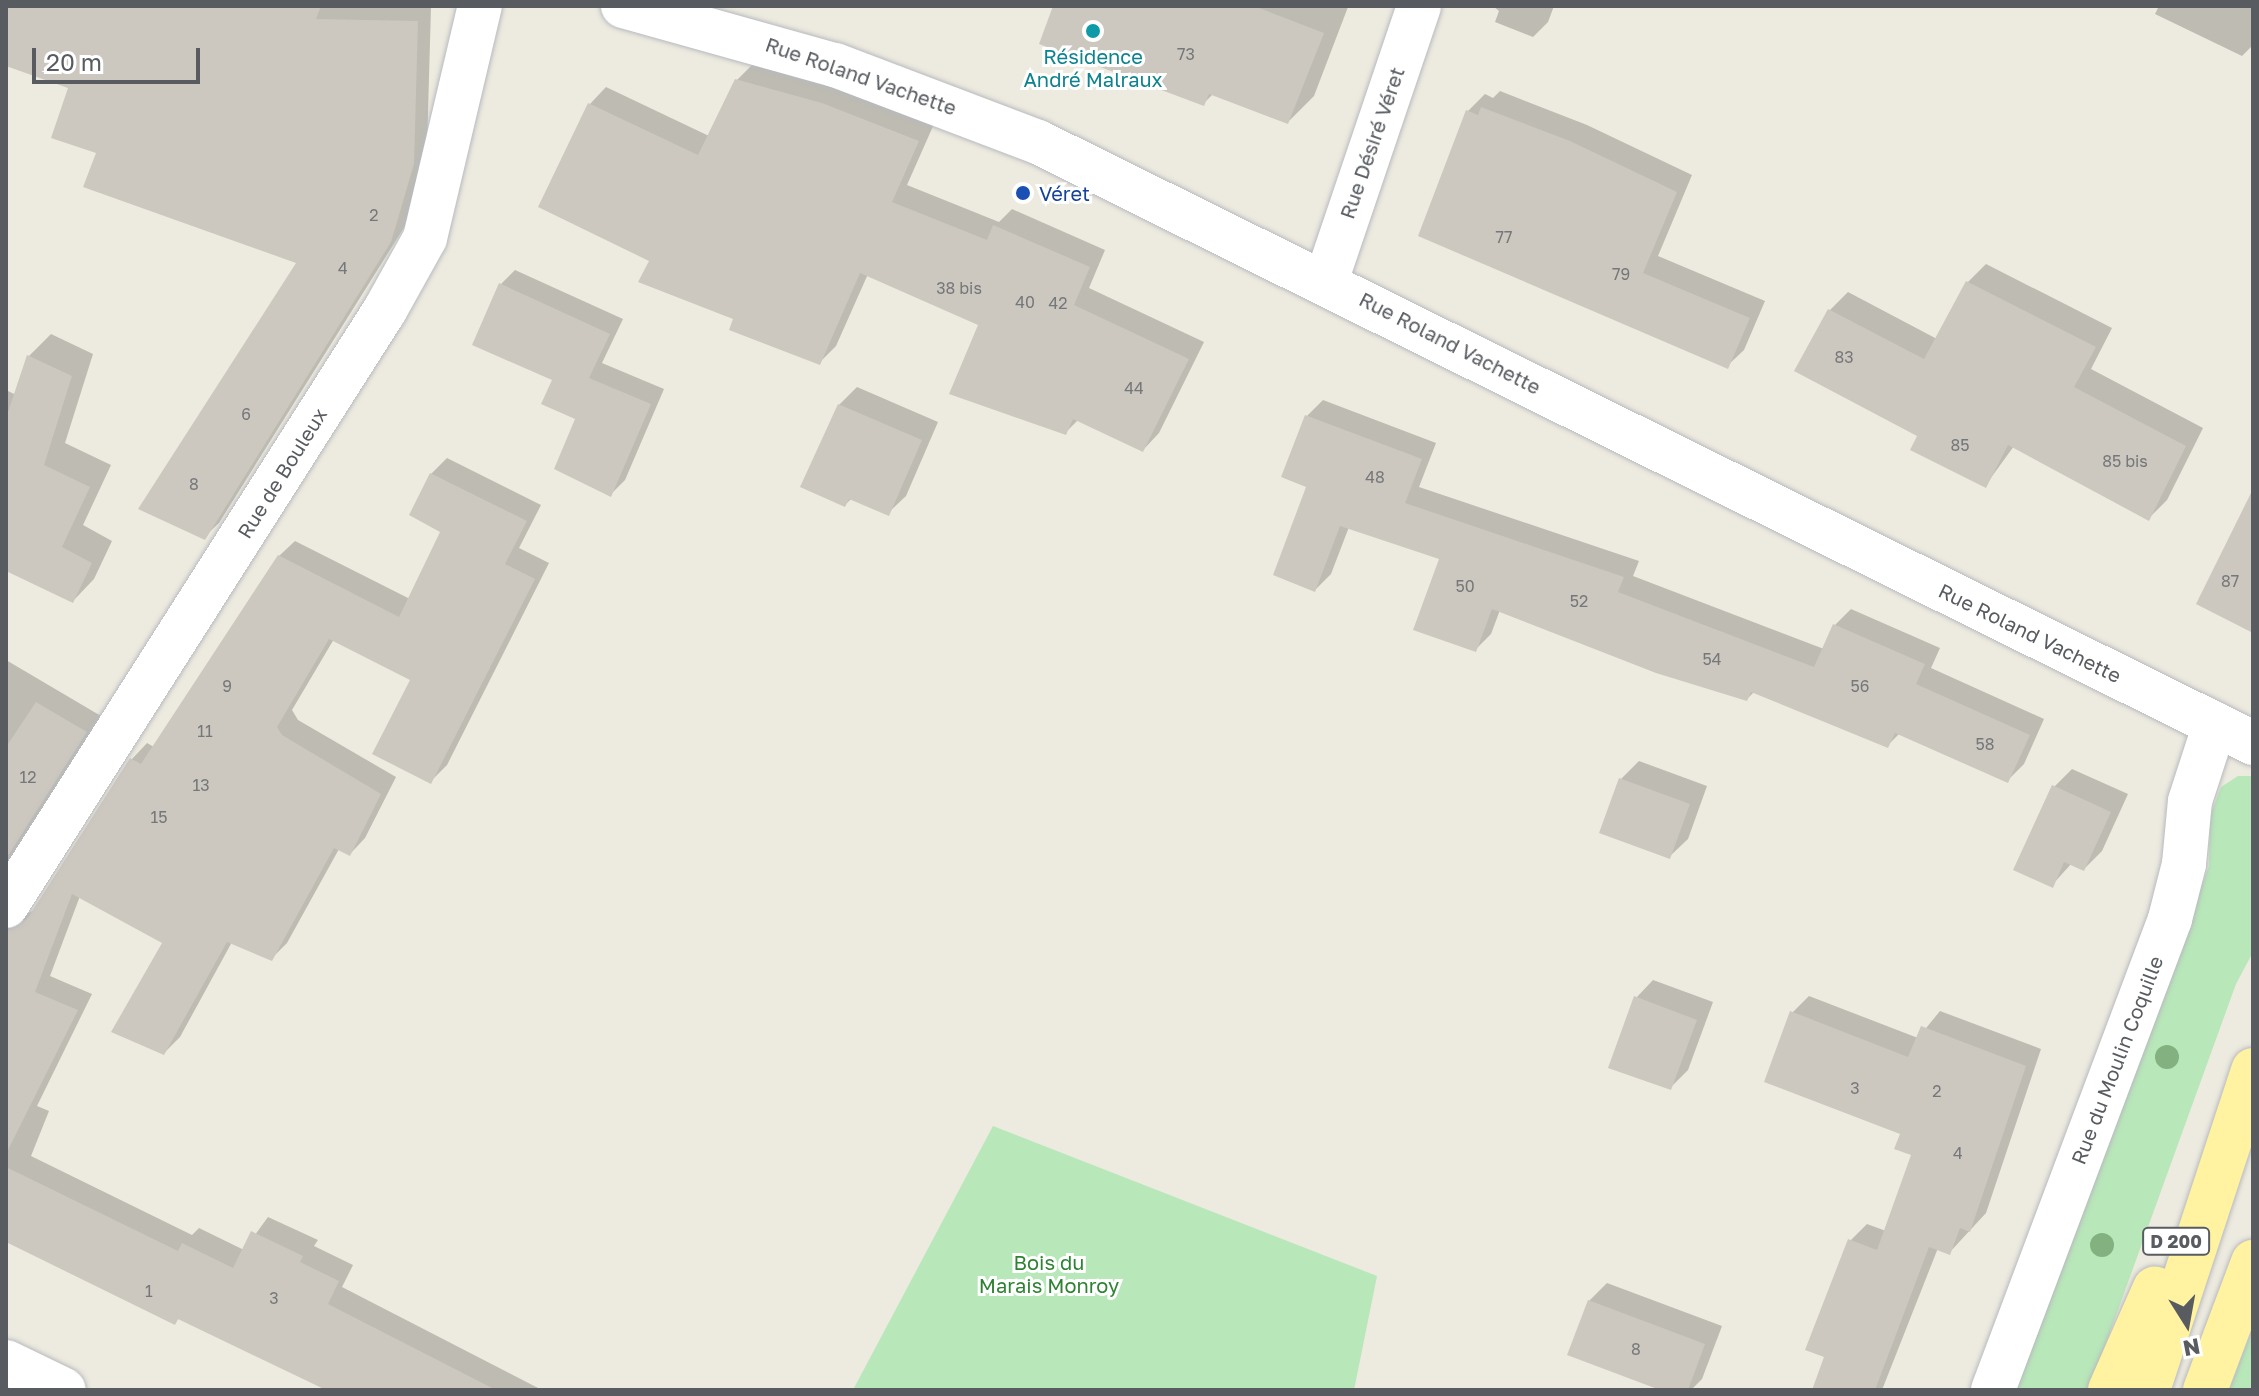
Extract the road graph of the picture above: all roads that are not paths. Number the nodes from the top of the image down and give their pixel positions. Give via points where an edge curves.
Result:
1 (480, 6) edge
2 (623, 6) edge
3 (1419, 6) edge
4 (1326, 281) junction
5 (2215, 724) junction
6 (2253, 743) edge
7 (6, 906) edge
8 (2249, 1082) edge
9 (2253, 1262) edge
10 (6, 1362) edge
11 (64, 1390) edge
12 (1993, 1390) edge
13 (2110, 1390) edge
14 (2148, 1390) edge
15 (2205, 1390) edge

1 - 7 street, Rue de Bouleux via 425,238 385,310
2 - 4 street, Rue Roland Vachette via 823,61 996,124
3 - 4 street, Rue Désiré Véret
4 - 5 street, Rue Roland Vachette
5 - 6 street, Rue Roland Vachette
5 - 12 street, Rue du Moulin Coquille via 2190,801 2184,864 2170,919
8 - 13 main road, D 200
8 - 14 main road, D 200
9 - 15 main road
10 - 11 street

